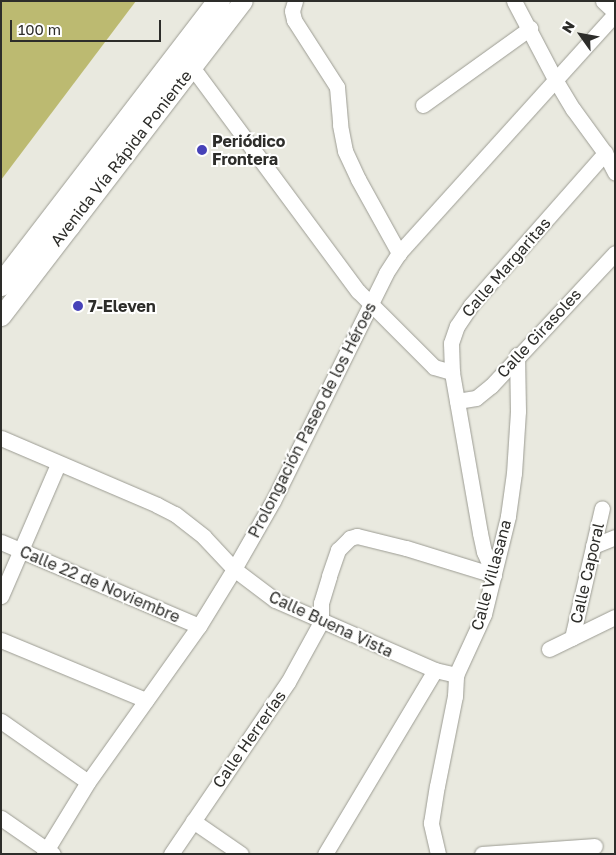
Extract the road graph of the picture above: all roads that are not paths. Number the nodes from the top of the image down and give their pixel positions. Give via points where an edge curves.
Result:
1 (219, 1) edge
2 (228, 1) edge
3 (243, 1) edge
4 (295, 1) edge
5 (514, 1) edge
6 (603, 1) edge
7 (615, 13) edge
8 (530, 28) junction
9 (186, 61) junction
10 (556, 81) junction
11 (156, 86) junction
12 (423, 105) dead end
13 (611, 160) edge
14 (69, 226) junction
15 (398, 253) junction
16 (614, 257) edge
17 (1, 285) edge
18 (371, 304) junction
19 (1, 316) edge
20 (517, 355) junction
21 (452, 372) junction
22 (458, 401) junction
23 (1, 438) edge
24 (58, 464) junction
25 (602, 508) dead end
26 (615, 537) edge
27 (1, 542) edge
28 (593, 546) junction
29 (21, 549) junction
30 (234, 569) junction
31 (494, 575) junction
32 (1, 596) edge
33 (615, 617) edge
34 (321, 622) junction
35 (199, 626) junction
36 (572, 638) junction
37 (1, 640) edge
38 (549, 649) dead end
39 (434, 670) junction
40 (456, 675) junction
41 (146, 700) junction
42 (1, 721) edge
43 (88, 782) junction
44 (1, 818) edge
45 (193, 821) junction
46 (595, 846) dead end
47 (48, 852) edge
48 (171, 854) edge
49 (241, 854) edge
50 (324, 854) edge
51 (438, 854) edge
52 (482, 854) edge

1 - 9 highway, Avenida Vía Rápida Poniente
2 - 9 highway via 192,44
3 - 9 main road, Avenida Vía Rápida Poniente
4 - 15 street via 292,10 294,20 337,87 345,151
5 - 8 street
6 - 7 street
7 - 10 street, Prolongación Paseo de los Héroes
8 - 10 street
8 - 12 street
9 - 11 highway, Avenida Vía Rápida Poniente
9 - 14 main road, Avenida Vía Rápida Poniente
9 - 18 street
10 - 13 street
10 - 15 street, Prolongación Paseo de los Héroes
11 - 14 highway
11 - 17 highway, Avenida Vía Rápida Poniente
13 - 21 street, Calle Margaritas via 471,305 457,326 451,343
14 - 19 main road, Avenida Vía Rápida Poniente
15 - 18 street, Prolongación Paseo de los Héroes
16 - 20 street, Calle Girasoles
18 - 21 street via 434,367
18 - 30 street, Prolongación Paseo de los Héroes via 274,501
20 - 22 street, Calle Girasoles via 491,386 476,398
20 - 31 street, Calle Villasana via 514,473
21 - 22 street, Calle Margaritas
22 - 31 street, Calle Margaritas via 480,533
23 - 24 street, Calle Buena Vista
24 - 29 street
24 - 30 street, Calle Buena Vista via 174,514 204,537
25 - 28 street, Calle Caporal
26 - 28 street
27 - 29 street, Calle 22 de Noviembre
28 - 36 street, Calle Caporal
29 - 32 street
29 - 35 street, Calle 22 de Noviembre
30 - 34 street, Calle Buena Vista via 275,600
30 - 35 street, Prolongación Paseo de los Héroes
31 - 34 street via 356,536 338,550 321,603
31 - 40 street, Calle Villasana via 484,614
33 - 36 street
34 - 39 street, Calle Buena Vista
34 - 45 street, Calle Herrerías via 288,682
35 - 41 street, Prolongación Paseo de los Héroes
36 - 38 street
37 - 41 street
39 - 40 street
39 - 50 street
40 - 51 street via 455,696 431,823
41 - 43 street, Prolongación Paseo de los Héroes
42 - 43 street
43 - 47 street, Prolongación Paseo de los Héroes
44 - 47 street
45 - 48 street, Calle Herrerías
45 - 49 street
46 - 52 street

